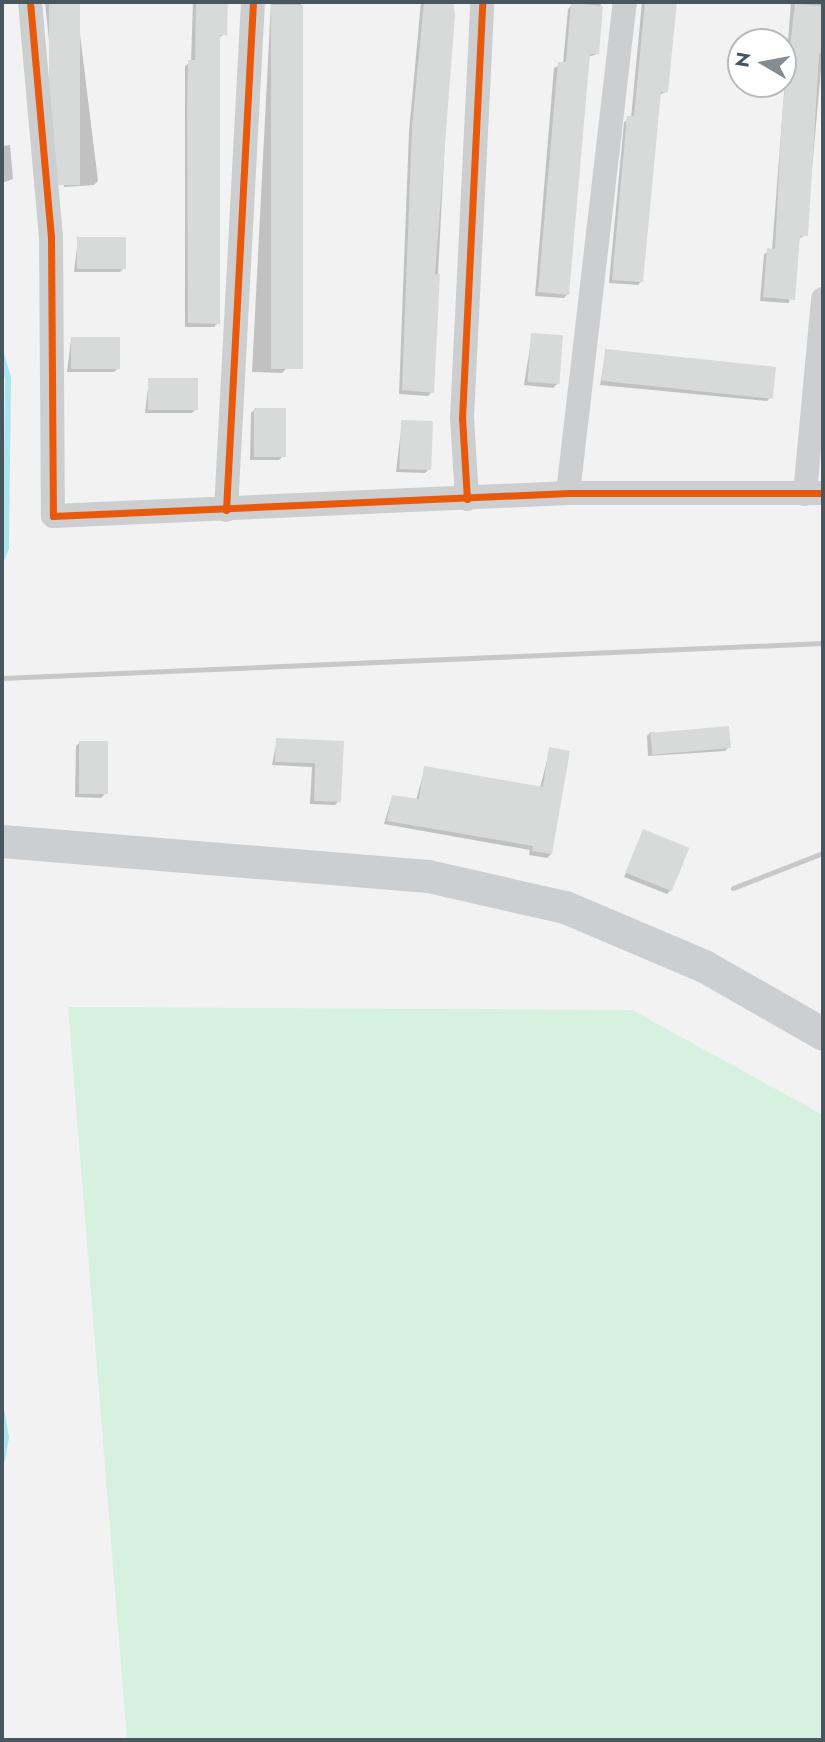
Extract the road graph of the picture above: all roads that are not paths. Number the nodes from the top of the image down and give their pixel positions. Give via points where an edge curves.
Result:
1 (30, 2) edge
2 (253, 2) edge
3 (482, 2) edge
4 (625, 2) edge
5 (823, 299) edge
6 (568, 493) junction
7 (814, 494) edge
8 (467, 499) junction
9 (226, 510) junction
10 (2, 841) edge
11 (823, 1034) edge

1 - 9 street via 51,236 53,516
2 - 9 street
3 - 8 street via 462,418
4 - 6 street
5 - 7 street
6 - 7 street
6 - 8 street
8 - 9 street
10 - 11 main road via 428,876 553,904 704,966

